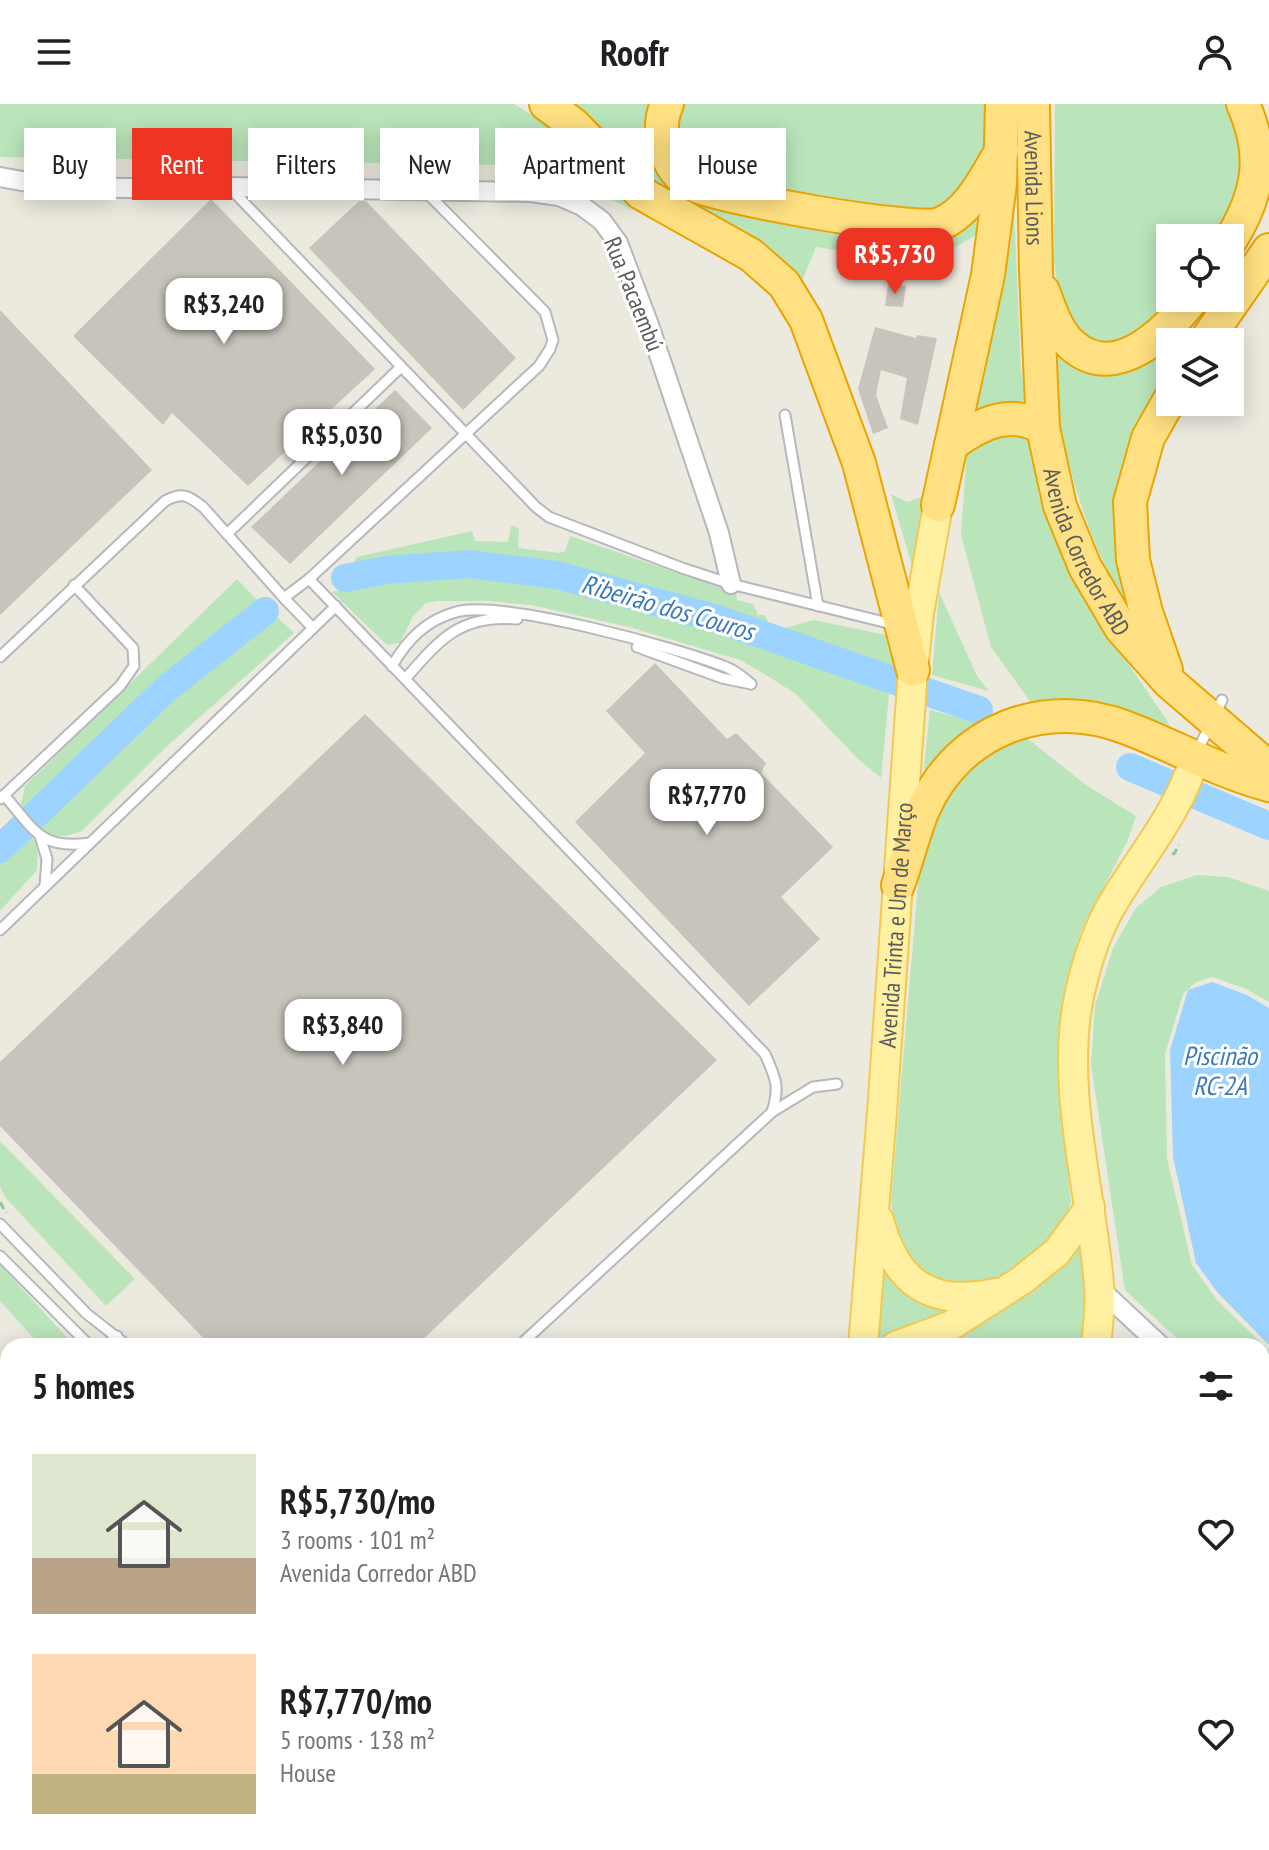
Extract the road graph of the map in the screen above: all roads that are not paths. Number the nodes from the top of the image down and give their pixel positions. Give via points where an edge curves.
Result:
1 (546, 104) edge
2 (667, 104) edge
3 (1002, 104) edge
4 (1033, 104) edge
5 (1243, 104) edge
6 (1002, 150) junction
7 (0, 177) edge
8 (232, 187) edge
9 (132, 188) edge
10 (380, 189) edge
11 (232, 190) edge
12 (479, 191) edge
13 (434, 200) edge
14 (1240, 224) edge
15 (1269, 250) edge
16 (1036, 272) junction
17 (1182, 312) edge
18 (1215, 328) edge
19 (401, 367) junction
20 (785, 415) dead end
21 (1160, 416) edge
22 (1043, 428) junction
23 (464, 433) junction
24 (951, 445) junction
25 (938, 505) joint
26 (227, 534) junction
27 (309, 579) junction
28 (731, 584) junction
29 (74, 585) junction
30 (284, 598) junction
31 (336, 606) junction
32 (818, 606) junction
33 (903, 627) junction
34 (313, 628) junction
35 (0, 657) edge
36 (392, 666) junction
37 (913, 674) junction
38 (406, 678) junction
39 (1169, 682) junction
40 (1217, 710) junction
41 (1192, 764) junction
42 (1269, 768) edge
43 (1269, 785) edge
44 (2, 797) edge
45 (40, 836) junction
46 (90, 843) junction
47 (898, 885) junction
48 (45, 886) junction
49 (0, 930) edge
50 (837, 1084) dead end
51 (772, 1112) junction
52 (875, 1206) junction
53 (1090, 1207) junction
54 (0, 1224) edge
55 (0, 1256) edge
56 (1100, 1289) junction
57 (1004, 1291) junction
58 (117, 1336) joint
59 (82, 1338) edge
60 (115, 1338) edge
61 (528, 1338) edge
62 (864, 1338) edge
63 (918, 1338) edge
64 (1097, 1338) edge
65 (1152, 1338) edge

1 - 33 highway via 641,193 751,255 784,284 806,320 859,463
2 - 6 highway via 663,144 673,167 691,184 867,221 941,223 979,188
3 - 6 highway, Avenida Lions
4 - 16 highway, Avenida Lions
5 - 14 highway via 1254,129 1257,173
6 - 24 highway via 988,275
7 - 9 street, Rua Pacaembú via 55,187
8 - 10 street, Rua Pacaembú
11 - 19 lane
12 - 28 street, Rua Pacaembú via 559,196 602,221 618,243 719,533
13 - 23 lane via 545,312 553,340 539,366
15 - 18 highway
16 - 17 highway via 1071,345 1101,358 1124,356 1149,345
16 - 22 highway, Avenida Corredor ABD
19 - 23 lane
19 - 26 lane
20 - 32 lane
21 - 39 highway via 1148,438 1130,502 1133,560
22 - 24 highway via 1029,419 1006,418 981,425
22 - 39 highway, Avenida Corredor ABD via 1060,506 1085,567 1121,628
23 - 27 lane
23 - 28 lane via 549,517
24 - 25 highway
25 - 37 main road, Avenida Trinta e Um de Março
26 - 29 lane via 203,507 178,494
26 - 30 lane
27 - 30 lane
27 - 31 lane
28 - 32 lane
29 - 35 lane
29 - 44 lane via 133,648 134,666 120,686
30 - 34 lane
31 - 34 lane
31 - 36 lane
32 - 33 lane
33 - 37 highway
34 - 46 lane
36 - 38 lane
36 - 38 lane via 418,631 436,619 486,610 653,645 726,667 751,684 643,648 540,622 489,618 461,626 437,643
37 - 47 main road, Avenida Trinta e Um de Março
38 - 51 lane via 765,1054 777,1081
39 - 40 highway, Avenida Corredor ABD
39 - 41 highway via 1187,723
40 - 41 lane
40 - 42 highway, Avenida Corredor ABD
41 - 43 highway
41 - 47 highway via 1125,726 1051,715 1020,721 972,746 953,763 923,809
41 - 53 main road via 1174,806 1108,912 1078,1002 1073,1049
44 - 45 lane
45 - 46 lane via 58,845
45 - 48 lane via 47,859
46 - 48 lane
47 - 52 main road, Avenida Trinta e Um de Março
48 - 49 lane
50 - 51 lane via 813,1087
51 - 61 lane
52 - 57 main road via 891,1257 920,1286 964,1298
52 - 62 main road, Avenida Trinta e Um de Março
53 - 56 main road
53 - 57 main road via 1057,1252
54 - 58 lane via 87,1314
55 - 59 lane
56 - 64 main road
56 - 65 street
57 - 63 main road via 950,1326
58 - 60 lane

